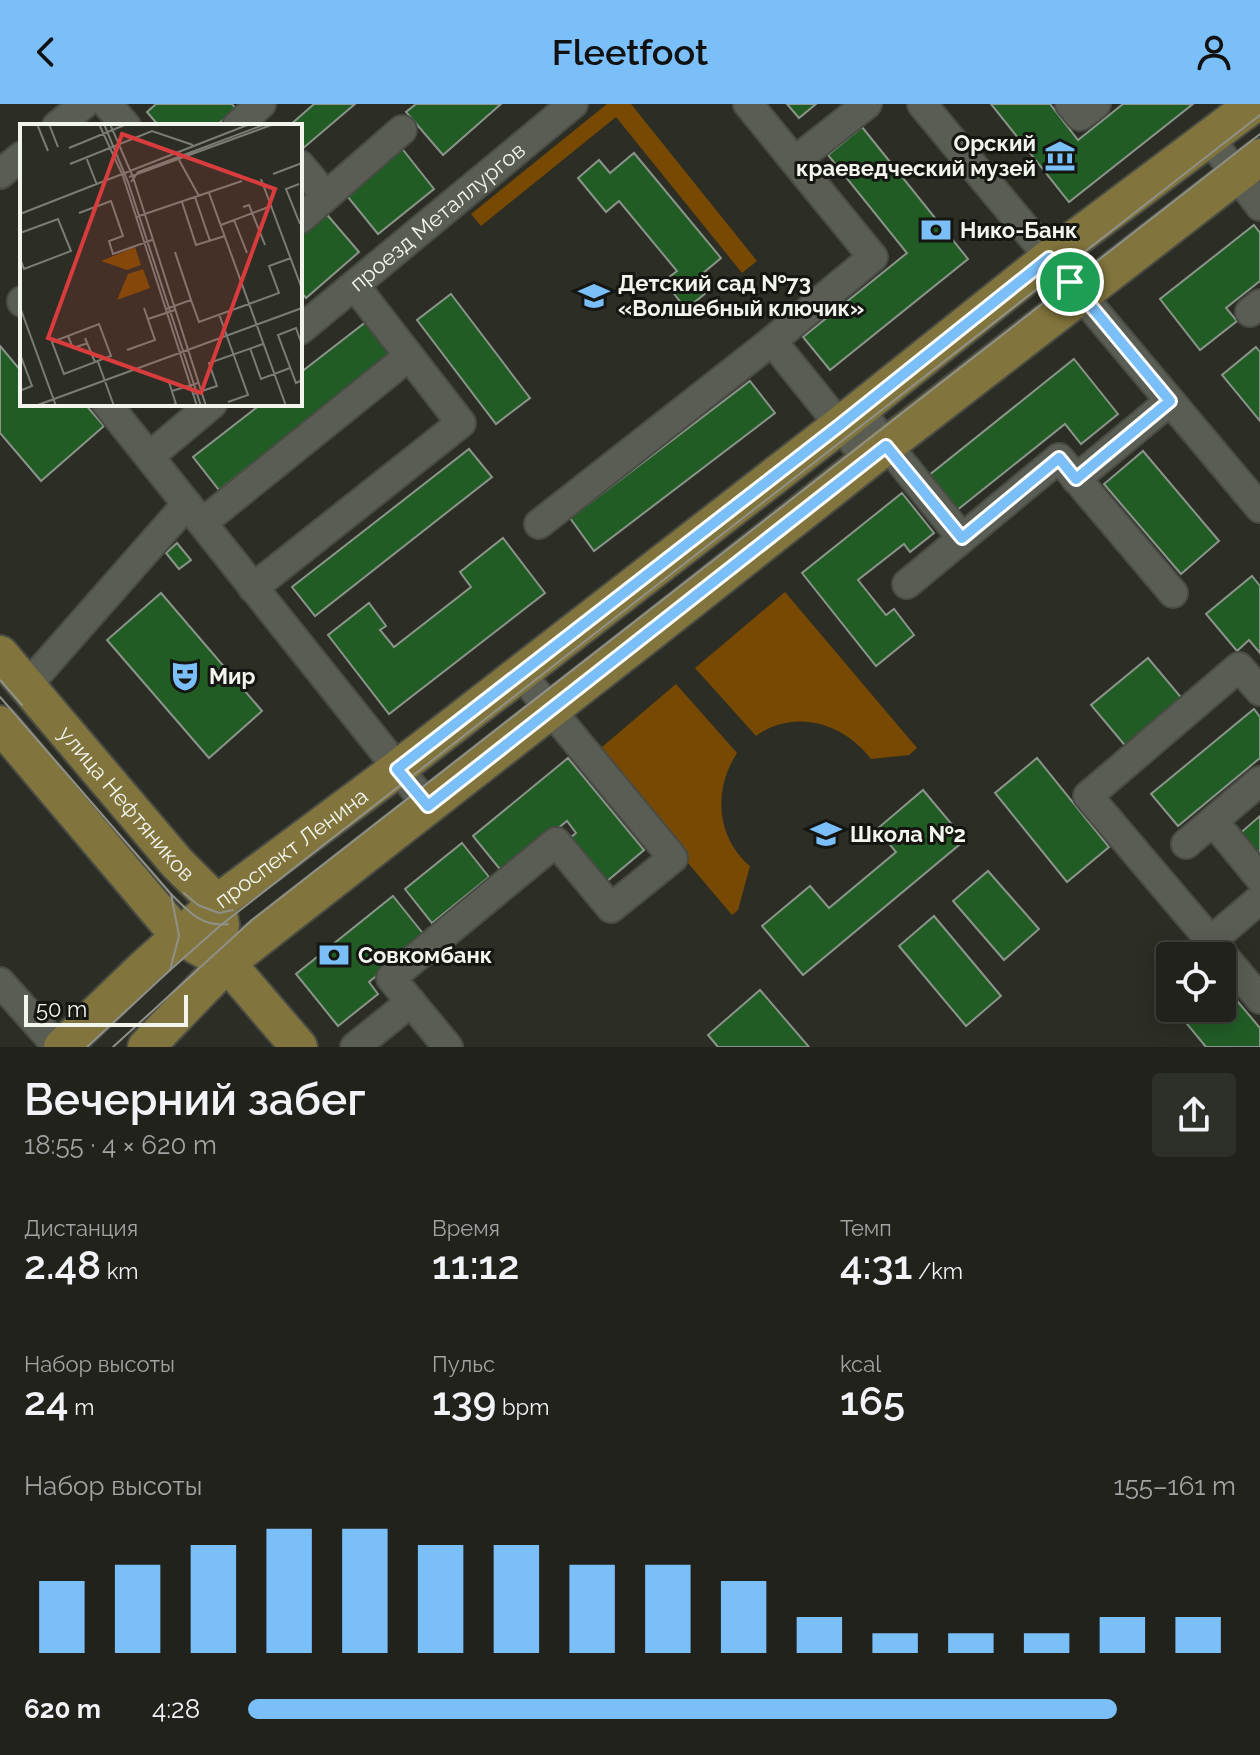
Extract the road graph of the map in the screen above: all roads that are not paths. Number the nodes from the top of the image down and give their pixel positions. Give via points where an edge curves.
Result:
1 (83, 104) edge
2 (107, 104) edge
3 (573, 104) edge
4 (748, 104) edge
5 (867, 104) edge
6 (922, 104) edge
7 (1070, 104) edge
8 (1096, 104) edge
9 (1253, 109) edge
10 (59, 124) edge
11 (124, 124) edge
12 (402, 130) dead end
13 (1209, 138) junction
14 (20, 158) edge
15 (795, 161) junction
16 (1248, 165) edge
17 (302, 167) edge
18 (0, 174) edge
19 (326, 196) junction
20 (1260, 206) edge
21 (302, 217) edge
22 (1049, 258) junction
23 (355, 286) junction
24 (1081, 295) junction
25 (302, 327) edge
26 (772, 341) junction
27 (409, 356) junction
28 (1170, 401) junction
29 (109, 406) edge
30 (210, 406) edge
31 (850, 418) junction
32 (877, 453) junction
33 (150, 456) junction
34 (1076, 479) junction
35 (1260, 508) edge
36 (194, 513) junction
37 (539, 524) dead end
38 (962, 538) junction
39 (907, 584) dead end
40 (253, 588) junction
41 (1173, 593) dead end
42 (0, 654) edge
43 (520, 673) junction
44 (27, 686) junction
45 (1260, 691) edge
46 (550, 710) junction
47 (0, 724) edge
48 (397, 769) junction
49 (1260, 781) edge
50 (428, 806) junction
51 (1213, 821) junction
52 (1186, 844) dead end
53 (1260, 878) edge
54 (1260, 899) edge
55 (217, 903) junction
56 (179, 936) junction
57 (1211, 941) junction
58 (227, 963) junction
59 (0, 982) edge
60 (1260, 999) edge
61 (411, 1002) junction
62 (60, 1047) edge
63 (146, 1047) edge
64 (299, 1047) edge
65 (355, 1047) edge
66 (448, 1047) edge

1 - 10 street
2 - 11 street
3 - 23 street, проезд Металлургов
4 - 15 street
5 - 15 street
6 - 22 street
7 - 8 street via 1080,116
9 - 13 main road, проспект Ленина
12 - 19 street
13 - 16 street
13 - 22 main road, проспект Ленина
14 - 18 street
15 - 26 street via 873,257
16 - 20 street
16 - 24 main road
17 - 19 street
19 - 21 street
22 - 24 street
22 - 31 main road, проспект Ленина
23 - 25 street, проезд Металлургов
23 - 27 street
24 - 28 street
24 - 32 main road
26 - 31 street
26 - 37 street
27 - 36 street
27 - 40 street via 461,423
28 - 34 street
28 - 35 street
29 - 33 street
30 - 33 street
31 - 32 street
31 - 43 main road, проспект Ленина
32 - 38 street
32 - 46 main road
33 - 36 street
34 - 38 street via 1059,458
34 - 41 street
36 - 40 street
36 - 44 street
38 - 39 street
40 - 48 street
42 - 44 main road, улица Нефтяников
43 - 46 street
43 - 48 main road, проспект Ленина
44 - 55 main road, улица Нефтяников
45 - 57 street via 1239,667 1088,796
46 - 50 main road
46 - 61 street via 673,858 611,908 556,842 391,978
47 - 56 main road, улица Нефтяников
48 - 50 street
48 - 55 main road, проспект Ленина
49 - 51 street
50 - 58 main road
51 - 52 street
51 - 53 street
54 - 57 street
55 - 56 main road, проспект Ленина
55 - 58 main road
56 - 58 main road, улица Нефтяников
56 - 62 main road, проспект Ленина
57 - 60 street
58 - 63 main road
58 - 64 main road, улица Нефтяников
59 - 62 street
61 - 65 street
61 - 66 street

